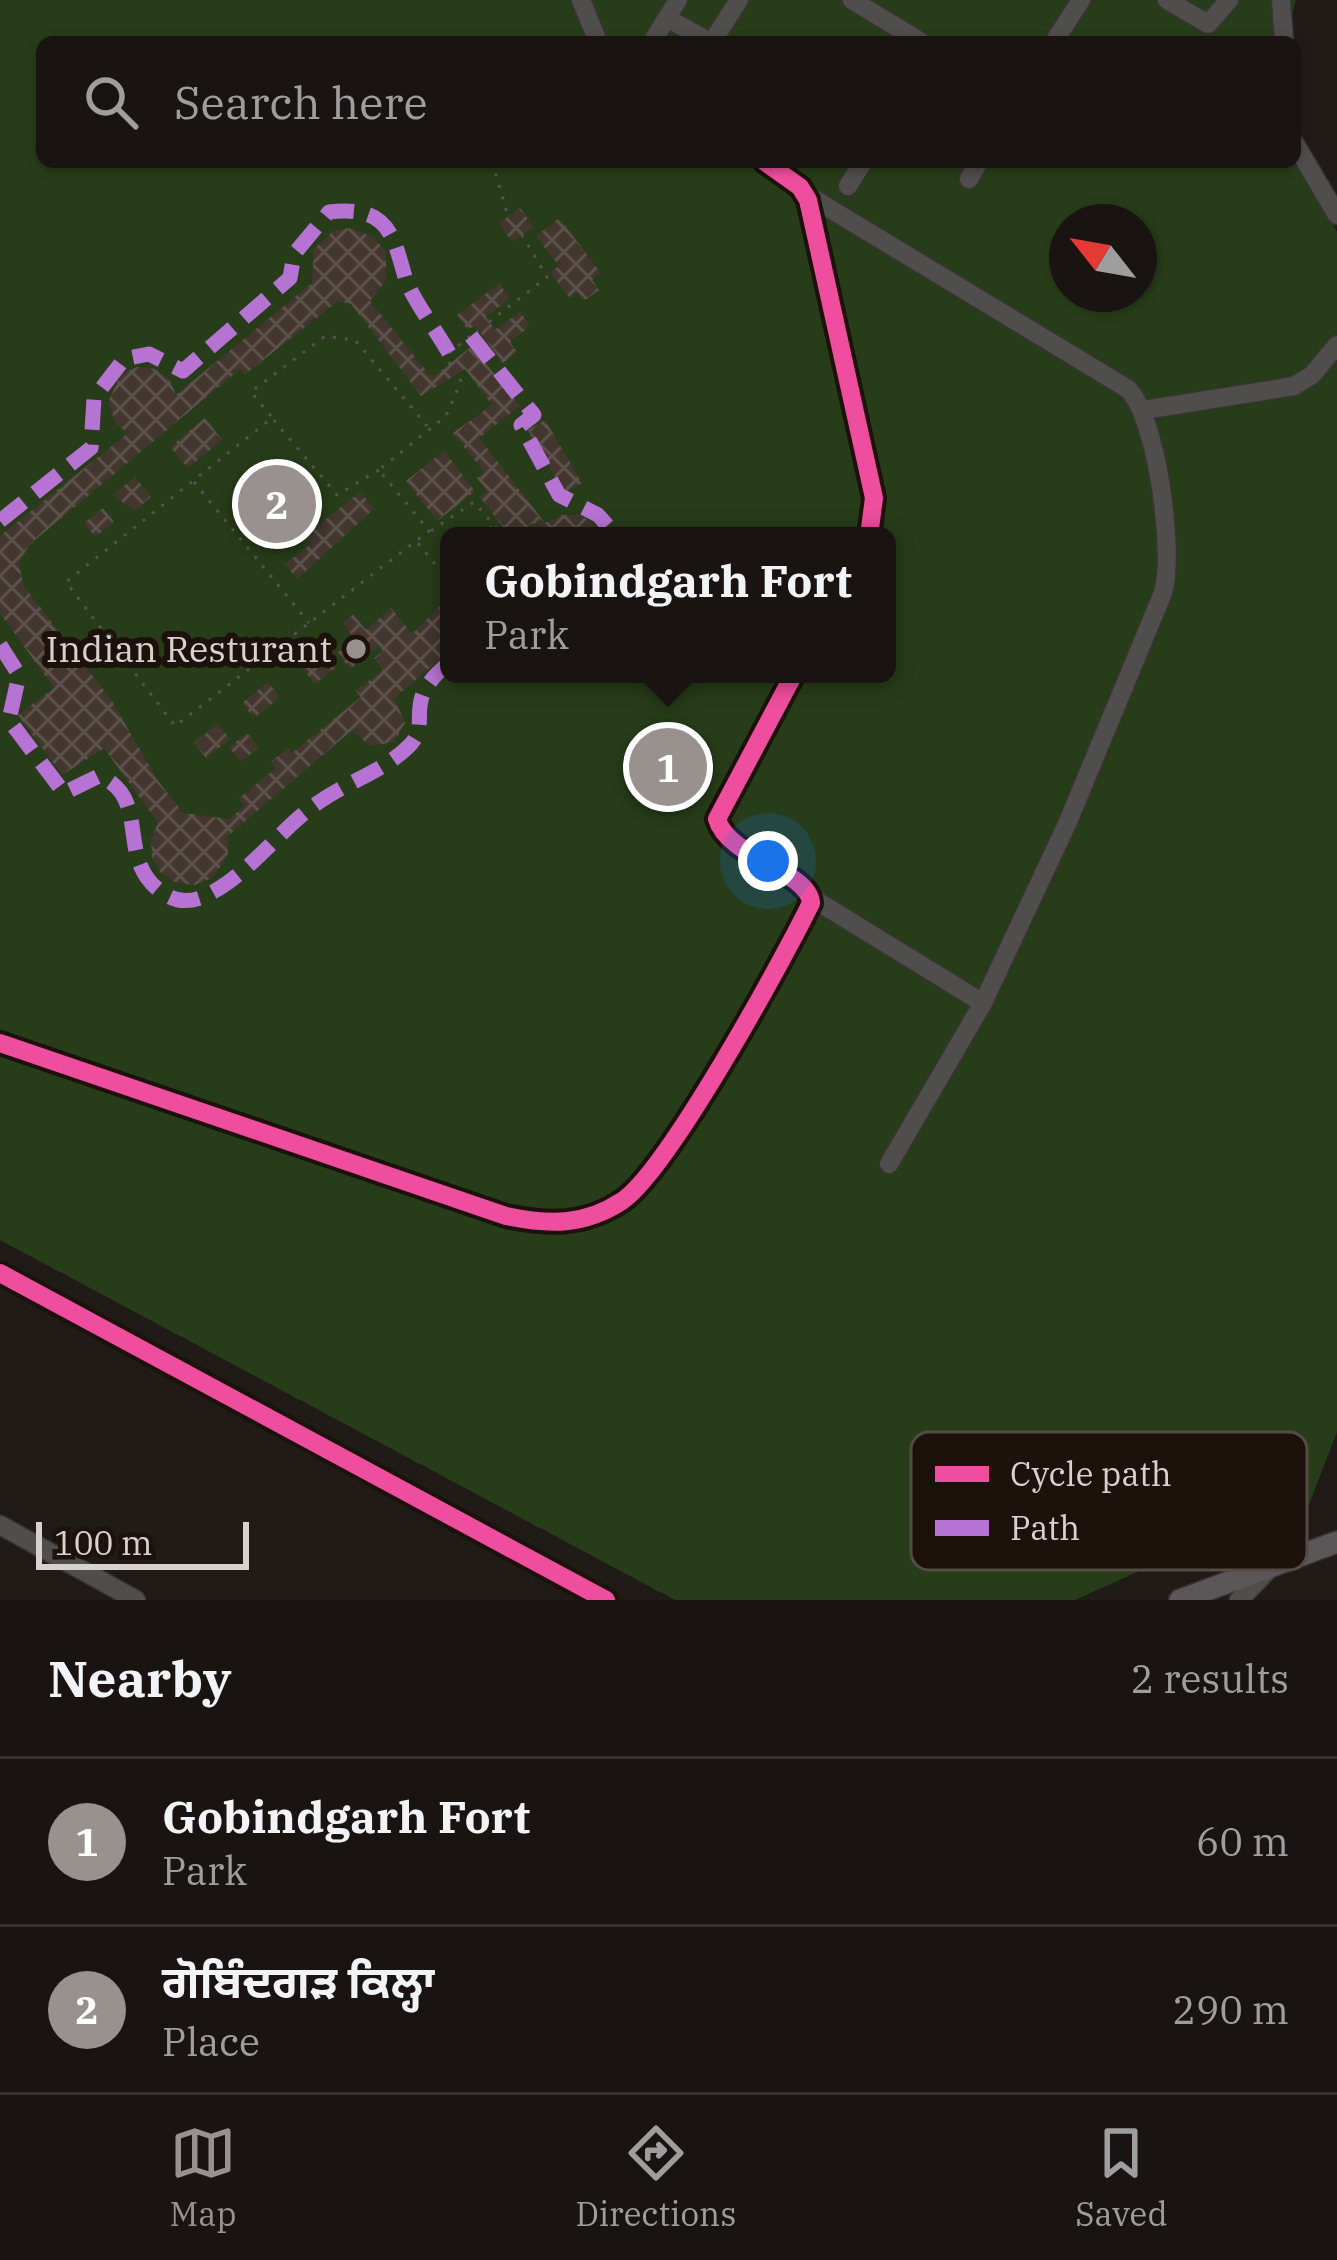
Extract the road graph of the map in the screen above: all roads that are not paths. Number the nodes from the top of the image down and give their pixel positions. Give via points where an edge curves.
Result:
1 (581, 0) edge
2 (678, 0) edge
3 (739, 0) edge
4 (852, 0) edge
5 (1081, 0) edge
6 (1167, 0) edge
7 (1229, 0) edge
8 (1281, 0) edge
9 (667, 18) junction
10 (596, 36) edge
11 (656, 36) edge
12 (700, 36) edge
13 (715, 36) edge
14 (910, 36) edge
15 (1058, 36) edge
16 (1284, 36) edge
17 (1301, 154) edge
18 (773, 168) edge
19 (859, 168) edge
20 (848, 186) dead end
21 (804, 193) junction
22 (1337, 214) edge
23 (1337, 345) edge
24 (1144, 410) junction
25 (870, 527) edge
26 (789, 683) edge
27 (812, 898) junction
28 (982, 1003) junction
29 (0, 1043) edge
30 (889, 1164) dead end
31 (0, 1274) edge
32 (0, 1525) edge
33 (1337, 1542) edge
34 (1307, 1552) edge
35 (1256, 1570) edge
36 (1268, 1570) edge
37 (136, 1600) edge
38 (606, 1600) edge
39 (1180, 1600) edge
40 (1239, 1600) edge

1 - 10 street
2 - 9 street
3 - 13 street
4 - 14 street
5 - 15 street
6 - 7 street via 1208,24
8 - 16 street
9 - 11 street
9 - 12 street
17 - 22 street
18 - 21 street
19 - 20 street
21 - 24 street via 1128,389
21 - 25 street via 874,498
23 - 24 street via 1294,386
24 - 28 street via 1168,578 1067,824
26 - 27 street via 717,819 726,839
27 - 28 street
27 - 29 street via 654,1172 618,1204 562,1224 487,1210
28 - 30 street
31 - 38 street
32 - 37 street
33 - 34 main road
35 - 39 main road
36 - 40 street

